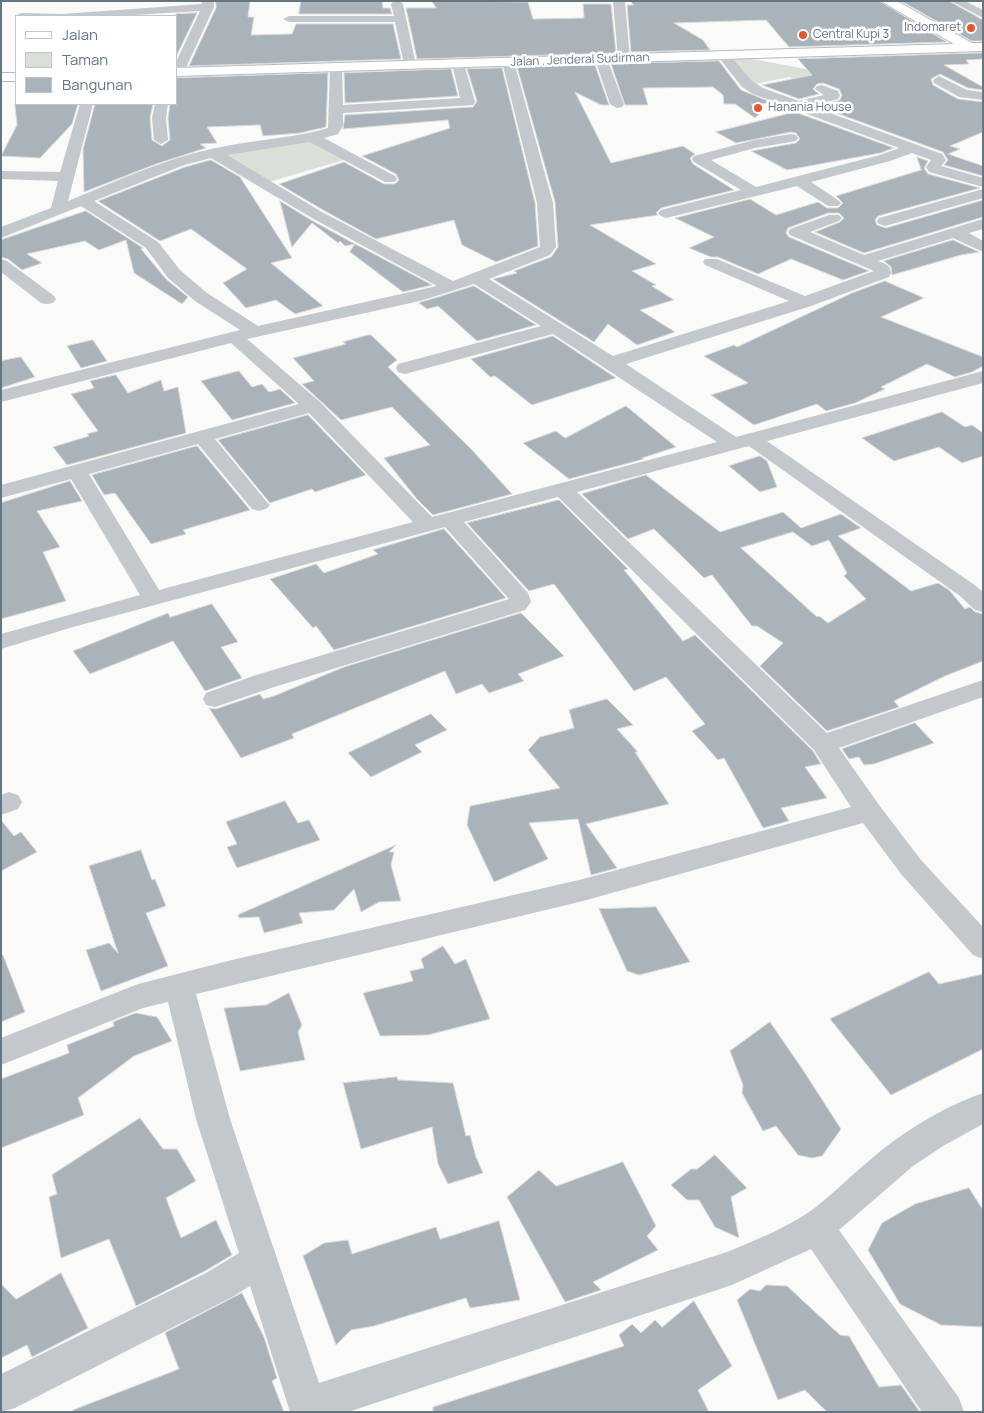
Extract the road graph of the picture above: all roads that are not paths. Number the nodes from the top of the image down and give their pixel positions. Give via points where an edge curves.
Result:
1 (397, 1) edge
2 (619, 1) edge
3 (888, 1) edge
4 (956, 1) edge
5 (208, 4) edge
6 (78, 15) edge
7 (983, 15) edge
8 (290, 19) dead end
9 (400, 19) junction
10 (979, 50) edge
11 (724, 56) junction
12 (624, 59) junction
13 (601, 60) junction
14 (508, 62) junction
15 (458, 64) junction
16 (410, 65) junction
17 (336, 68) junction
18 (178, 70) edge
19 (178, 72) edge
20 (1, 77) edge
21 (15, 77) edge
22 (940, 80) dead end
23 (822, 89) dead end
24 (983, 96) edge
25 (617, 104) dead end
26 (86, 105) edge
27 (160, 105) edge
28 (797, 106) junction
29 (336, 109) junction
30 (312, 137) junction
31 (790, 138) dead end
32 (162, 140) dead end
33 (912, 148) junction
34 (213, 153) junction
35 (1, 175) edge
36 (66, 177) junction
37 (390, 179) dead end
38 (799, 181) junction
39 (983, 183) edge
40 (754, 192) junction
41 (983, 193) edge
42 (82, 200) junction
43 (58, 209) junction
44 (666, 213) dead end
45 (885, 221) dead end
46 (983, 224) edge
47 (956, 232) junction
48 (1, 233) edge
49 (983, 247) edge
50 (863, 260) junction
51 (710, 262) dead end
52 (1, 264) edge
53 (476, 278) junction
54 (452, 287) junction
55 (47, 299) dead end
56 (805, 302) junction
57 (555, 328) junction
58 (256, 332) junction
59 (234, 337) junction
60 (612, 363) junction
61 (405, 368) dead end
62 (983, 378) edge
63 (1, 396) edge
64 (313, 406) junction
65 (202, 436) junction
66 (743, 442) junction
67 (77, 471) junction
68 (563, 490) junction
69 (1, 492) edge
70 (259, 505) dead end
71 (450, 520) junction
72 (427, 525) junction
73 (978, 595) edge
74 (153, 598) junction
75 (1, 642) edge
76 (983, 688) edge
77 (215, 700) dead end
78 (823, 744) junction
79 (869, 812) junction
80 (983, 947) edge
81 (179, 986) junction
82 (1, 1052) edge
83 (983, 1107) edge
84 (816, 1227) junction
85 (260, 1260) junction
86 (1, 1394) edge
87 (308, 1409) edge
88 (945, 1412) edge

1 - 9 street
2 - 12 street
3 - 10 street
4 - 7 street
5 - 6 street
5 - 18 street
8 - 9 street
9 - 16 street
10 - 11 street, Jalan . Jenderal Sudirman
11 - 12 street, Jalan . Jenderal Sudirman
11 - 28 street via 751,87
12 - 13 street, Jalan . Jenderal Sudirman
13 - 14 street, Jalan . Jenderal Sudirman
13 - 25 street
14 - 15 street, Jalan . Jenderal Sudirman
14 - 53 street via 545,203 548,247 544,252
15 - 16 street, Jalan . Jenderal Sudirman
15 - 29 street via 468,102
16 - 17 street, Jalan . Jenderal Sudirman
17 - 19 street, Jalan . Jenderal Sudirman
17 - 29 street
20 - 21 street
22 - 24 street via 964,94
23 - 28 street via 833,96
26 - 36 street
27 - 32 street
28 - 33 street
29 - 30 street via 335,129
30 - 34 street
30 - 37 street
31 - 40 street via 700,158
33 - 38 street
33 - 39 street via 939,159 934,169
34 - 42 street via 179,162
34 - 54 street via 317,215
35 - 36 street
36 - 43 street
38 - 40 street
38 - 50 street via 833,210 796,232
40 - 44 street
41 - 45 street
42 - 43 street
42 - 58 street via 152,245 174,274 201,297
43 - 48 street
46 - 47 street
47 - 49 street
47 - 50 street
50 - 56 street via 882,268 883,273
51 - 56 street
52 - 55 street
53 - 54 street
53 - 57 street
54 - 58 street
56 - 60 street
57 - 60 street
57 - 61 street
58 - 59 street
59 - 63 street
59 - 64 street
60 - 66 street
62 - 66 street
64 - 65 street
64 - 72 street
65 - 67 street
65 - 70 street
66 - 68 street
66 - 73 street
67 - 69 street
67 - 74 street
68 - 71 street
68 - 78 street
71 - 72 street
71 - 77 street via 520,598 517,605 262,682
72 - 74 street
74 - 75 street
76 - 78 street
78 - 79 street
79 - 80 street via 911,868
79 - 81 street via 584,890
81 - 82 street via 138,997
81 - 85 street via 213,1119
83 - 84 street via 903,1153
84 - 87 street via 732,1268
84 - 88 street
85 - 86 street via 219,1285
85 - 87 street

